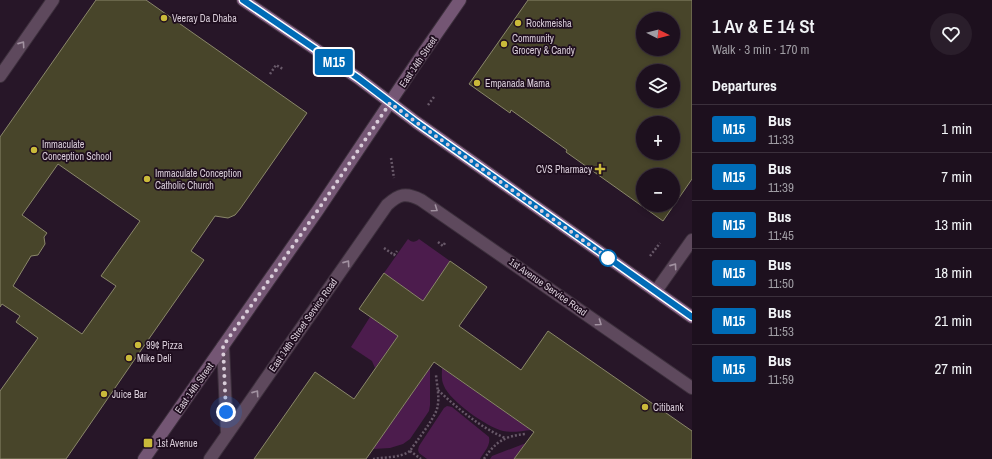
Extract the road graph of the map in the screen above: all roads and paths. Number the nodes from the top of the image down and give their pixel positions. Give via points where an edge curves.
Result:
1 (53, 0) edge
2 (243, 0) edge
3 (460, 0) edge
4 (283, 69) dead end
5 (270, 74) dead end
6 (0, 76) edge
7 (434, 97) dead end
8 (390, 103) junction
9 (428, 105) dead end
10 (391, 158) dead end
11 (395, 181) dead end
12 (400, 196) joint
13 (692, 240) edge
14 (438, 242) dead end
15 (445, 243) dead end
16 (660, 243) dead end
17 (384, 248) dead end
18 (397, 251) dead end
19 (650, 256) dead end
20 (656, 291) junction
21 (692, 316) edge
22 (223, 346) junction
23 (436, 375) dead end
24 (692, 388) edge
25 (437, 390) junction
26 (227, 434) junction
27 (525, 434) dead end
28 (505, 438) junction
29 (410, 451) junction
30 (144, 459) edge
31 (210, 459) edge
32 (373, 459) edge
33 (421, 459) edge
34 (484, 459) edge

6 -> 1 street
2 - 8 main road via 358,78
3 - 8 main road, East 14th Street
4 - 5 path via 276,65
7 - 9 path
8 - 20 main road
8 - 22 main road, East 14th Street
10 - 11 path
12 -> 24 street, 1st Avenue Service Road via 408,195 421,200
26 -> 12 street, East 14th Street Service Road via 384,210 393,199
20 -> 13 street
14 - 15 path via 443,246
16 - 19 path
17 - 18 path via 394,255
20 - 21 main road
22 - 26 street
22 - 30 main road, East 14th Street
23 - 25 path
25 - 28 path via 492,433
25 - 29 path via 437,409
26 - 31 street, East 14th Street Service Road
27 - 28 path
28 - 34 path via 494,446
29 - 32 path via 400,456
29 - 33 path

